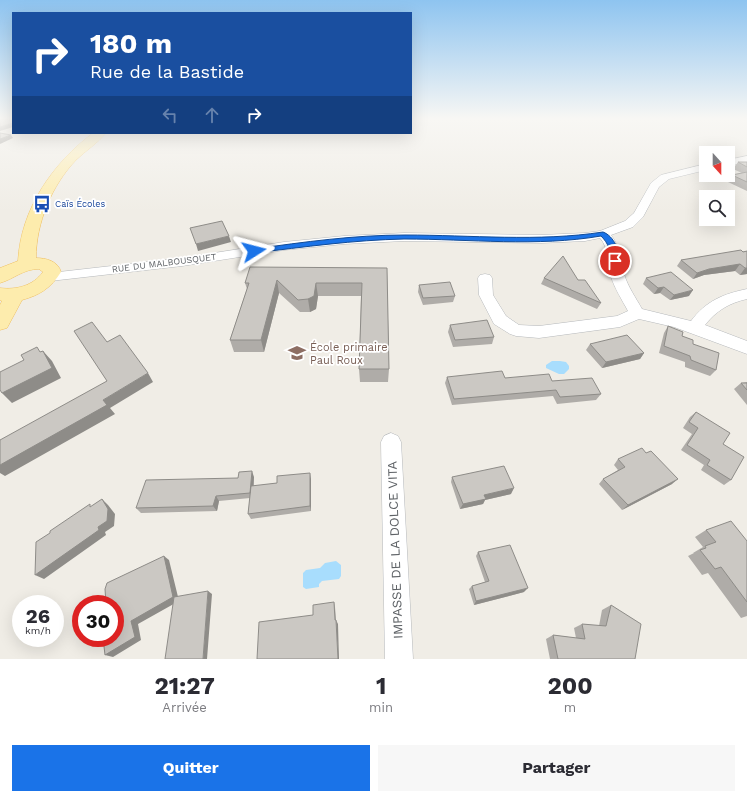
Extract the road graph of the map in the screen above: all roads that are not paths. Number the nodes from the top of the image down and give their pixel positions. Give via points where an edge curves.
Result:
1 (80, 150) edge
2 (747, 159) edge
3 (735, 162) edge
4 (699, 169) edge
5 (603, 234) junction
6 (27, 265) junction
7 (0, 277) edge
8 (50, 277) junction
9 (486, 278) dead end
10 (8, 294) edge
11 (747, 294) edge
12 (637, 313) junction
13 (0, 323) edge
14 (695, 327) junction
15 (747, 348) edge
16 (391, 442) dead end
17 (399, 659) edge

1 - 6 main road via 52,182 33,225
2 - 3 street
4 - 5 street, RUE DU MALBOUSQUET via 664,177 655,185 639,215 629,224
5 - 8 street, RUE DU MALBOUSQUET via 541,239 404,237 344,240
5 - 12 street via 614,250 616,272
6 - 7 main road
6 - 8 main road via 48,266 52,272
8 - 10 main road via 39,286
9 - 12 street via 486,295 500,320 516,330 539,332 620,321
10 - 13 main road
11 - 14 street via 728,298 706,312
12 - 14 street via 662,316
14 - 15 street
16 - 17 street, IMPASSE DE LA DOLCE VITA

